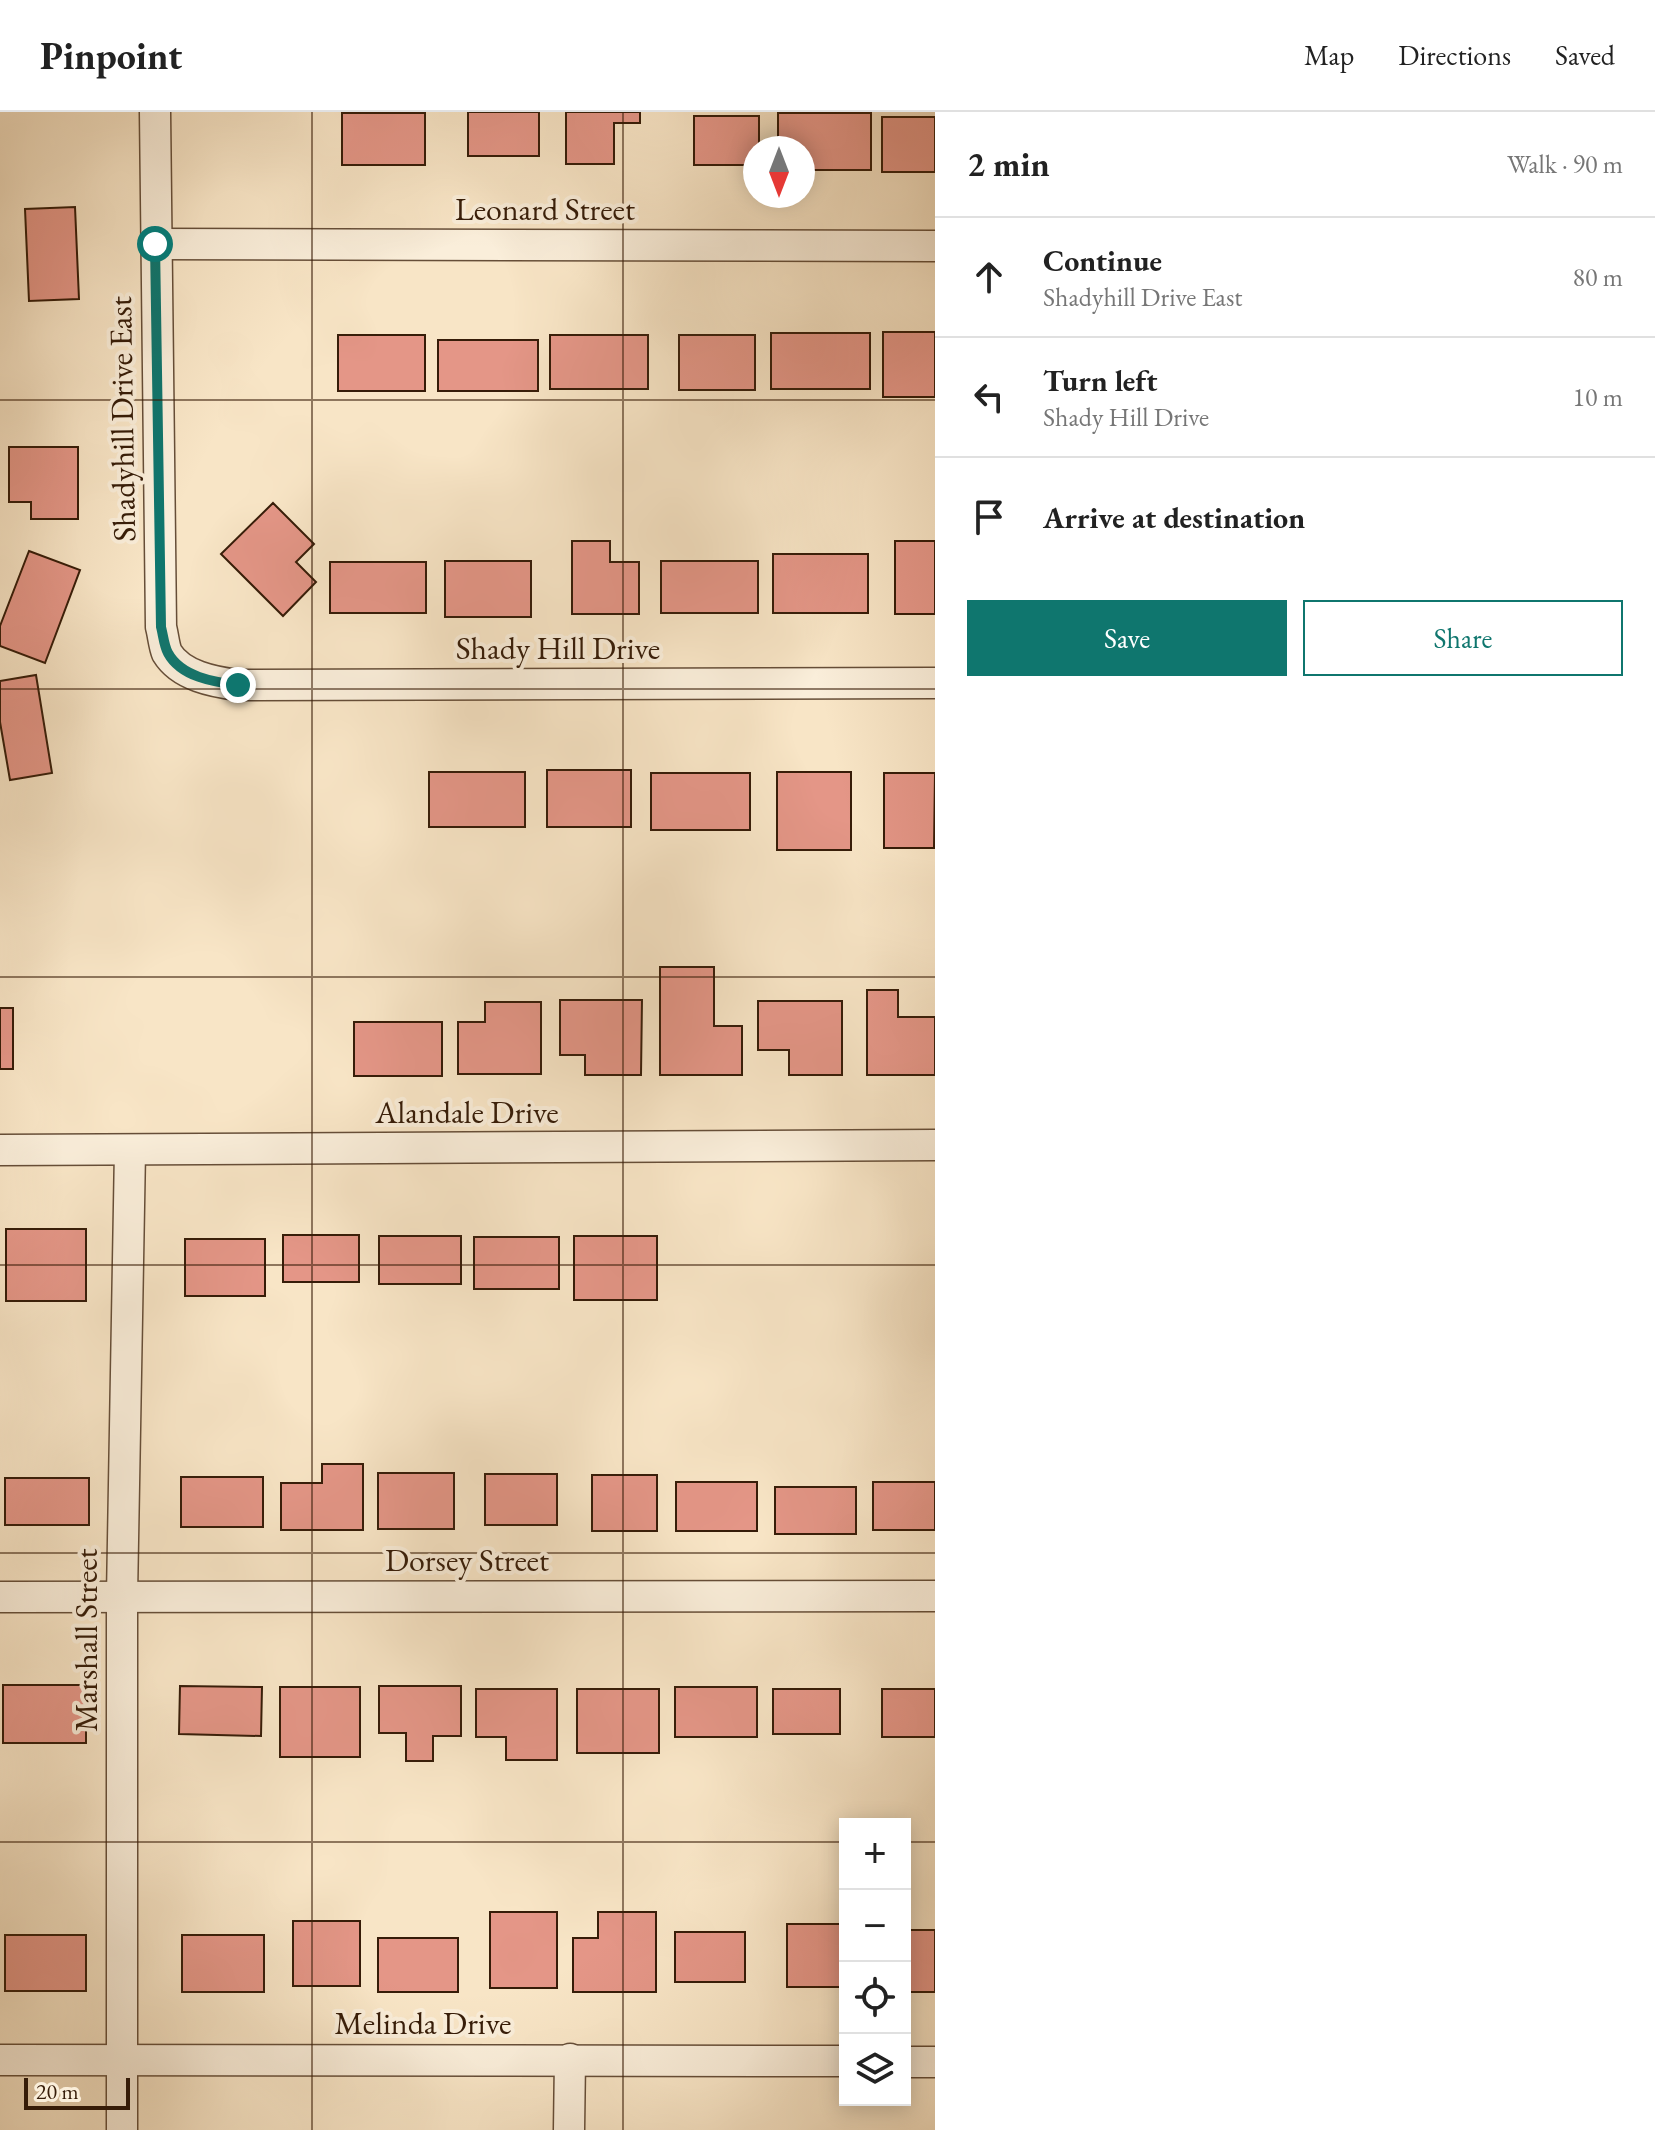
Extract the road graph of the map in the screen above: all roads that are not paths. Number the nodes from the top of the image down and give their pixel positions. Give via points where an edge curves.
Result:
1 (155, 112) edge
2 (155, 244) junction
3 (935, 246) edge
4 (185, 669) joint
5 (935, 683) edge
6 (935, 1145) edge
7 (0, 1150) edge
8 (130, 1150) junction
9 (122, 1596) junction
10 (935, 1596) edge
11 (0, 1597) edge
12 (121, 2059) junction
13 (570, 2059) junction
14 (0, 2060) edge
15 (839, 2061) edge
16 (911, 2062) edge
17 (935, 2062) edge
18 (122, 2130) edge
19 (569, 2130) edge

1 - 2 street, Shadyhill Drive East
2 - 3 street, Leonard Street
2 - 4 street, Shadyhill Drive East via 161,627 168,653
4 - 5 street, Shady Hill Drive via 210,682 238,685
6 - 8 street, Alandale Drive
7 - 8 street, Alandale Drive
8 - 9 street, Marshall Street
9 - 10 street, Dorsey Street
9 - 11 street, Dorsey Street
9 - 12 street, Marshall Street
12 - 13 street, Melinda Drive
12 - 14 street, Melinda Drive
12 - 18 street, Marshall Street
13 - 15 street, Melinda Drive
13 - 19 street
16 - 17 street

